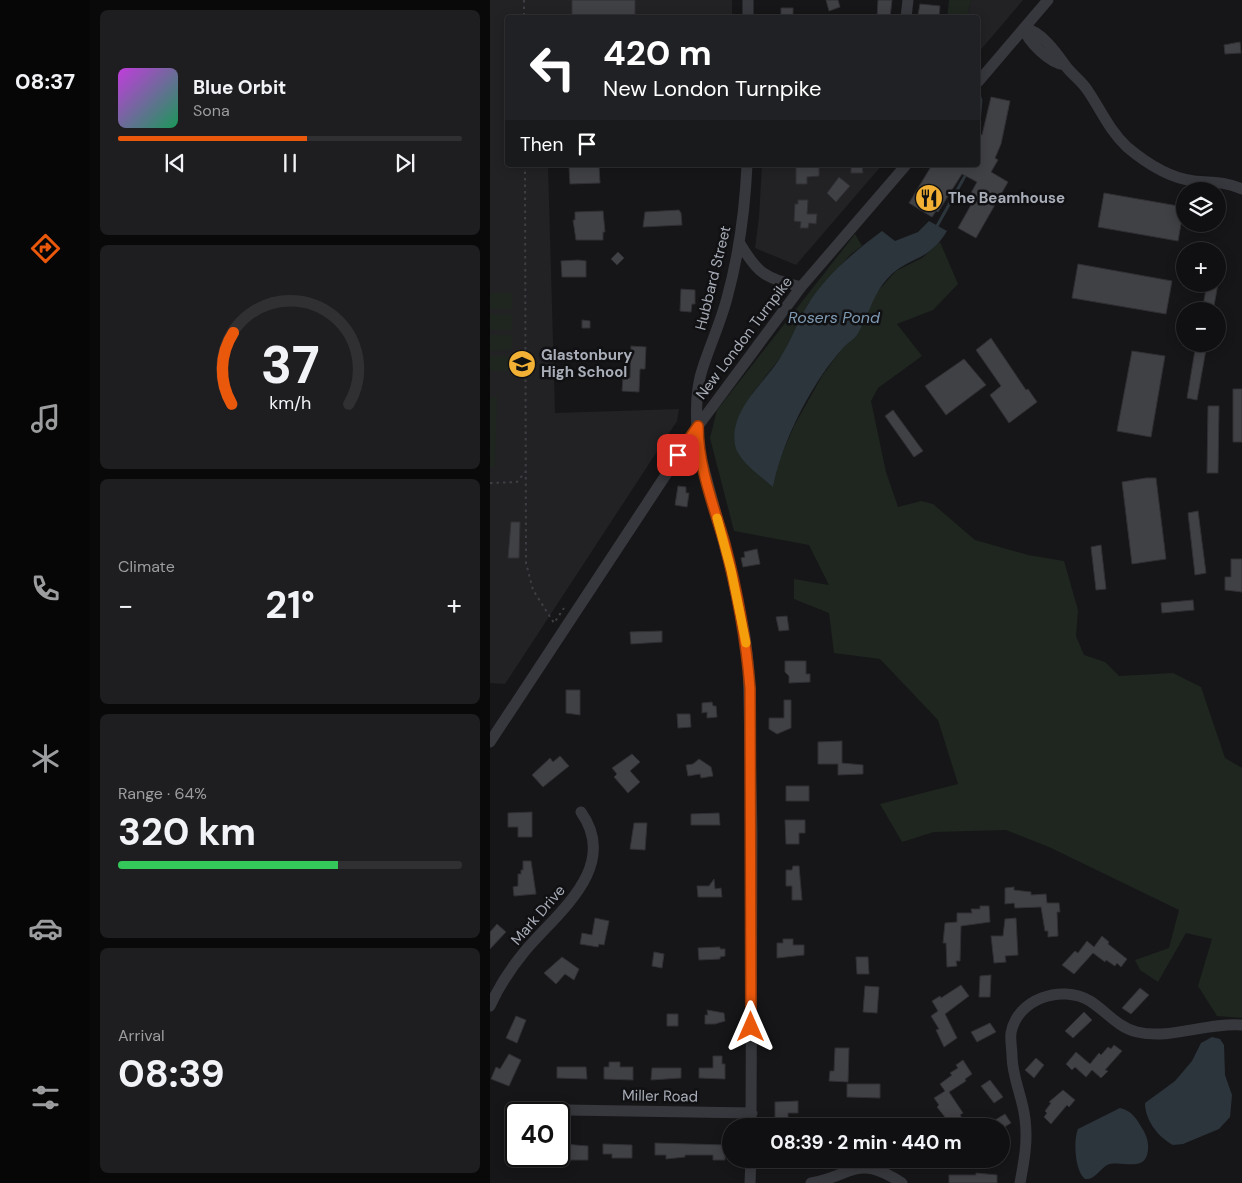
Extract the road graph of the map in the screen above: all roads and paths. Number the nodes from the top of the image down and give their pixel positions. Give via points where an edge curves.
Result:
1 (524, 0) edge
2 (748, 0) edge
3 (908, 0) edge
4 (1048, 0) edge
5 (524, 15) edge
6 (748, 15) edge
7 (906, 15) edge
8 (1024, 28) junction
9 (980, 80) edge
10 (525, 167) edge
11 (747, 167) edge
12 (904, 167) edge
13 (1242, 189) edge
14 (739, 242) junction
15 (801, 287) junction
16 (698, 426) junction
17 (525, 470) junction
18 (490, 483) edge
19 (564, 608) dead end
20 (490, 742) edge
21 (581, 812) dead end
22 (490, 1006) edge
23 (1242, 1025) edge
24 (570, 1110) edge
25 (752, 1113) junction
26 (752, 1118) edge
27 (751, 1168) edge
28 (750, 1183) edge
29 (811, 1183) edge
30 (902, 1183) edge
31 (1020, 1183) edge

1 - 5 path
2 - 6 street
3 - 7 street
4 - 8 street
8 - 9 street
8 - 13 street via 1026,36 1054,62 1065,65 1088,91 1117,137 1137,155 1176,178 1224,182
10 - 17 path
11 - 14 street, Hubbard Street
12 - 15 street, New London Turnpike
14 - 15 street via 762,274
14 - 16 street, Hubbard Street via 723,311 700,376
15 - 16 street, New London Turnpike
16 - 20 street, New London Turnpike
16 - 25 street, Hubbard Street via 700,454 731,570 748,662 752,830
17 - 18 path via 517,482
17 - 19 path via 529,577 533,590 554,623
21 - 22 street, Mark Drive via 591,826 594,848 590,870 576,896 499,985
23 - 31 street via 1161,1034 1136,1032 1111,1020 1090,1001 1068,994 1045,996 1024,1008 1012,1032 1012,1060 1025,1119 1026,1154
24 - 25 street, Miller Road
25 - 26 street, Hubbard Street
27 - 28 street
29 - 30 street via 849,1169 871,1168

